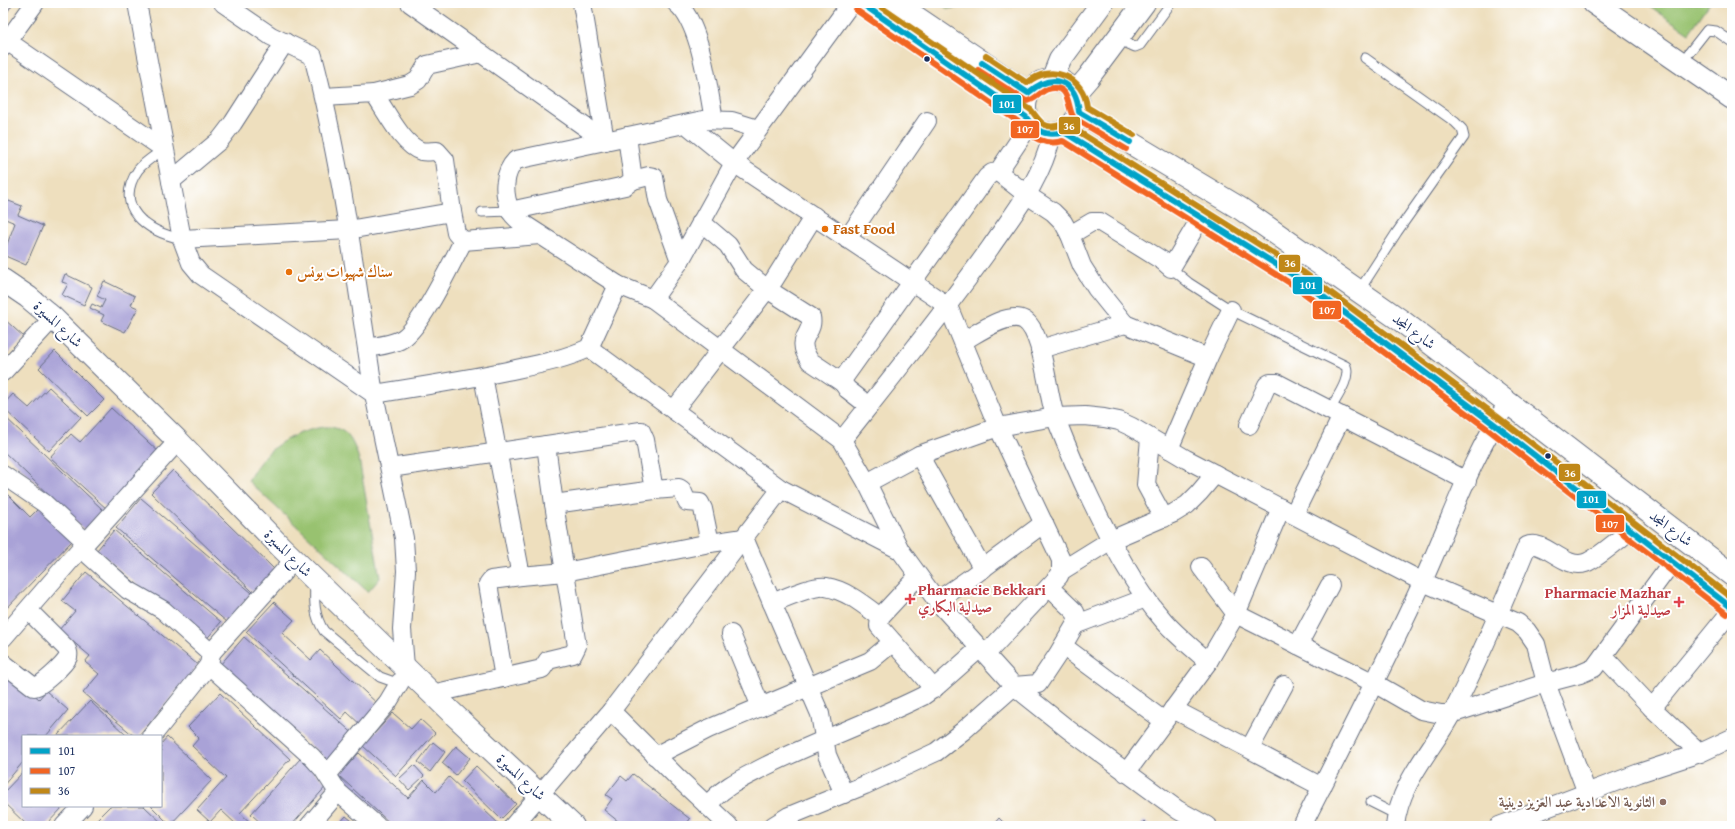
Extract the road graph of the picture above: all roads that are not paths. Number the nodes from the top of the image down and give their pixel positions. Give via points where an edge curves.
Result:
1 (35, 3) edge
2 (138, 3) edge
3 (223, 3) edge
4 (410, 3) edge
5 (582, 3) edge
6 (676, 3) edge
7 (851, 3) edge
8 (862, 3) edge
9 (895, 3) edge
10 (1102, 3) edge
11 (1144, 3) edge
12 (1171, 3) edge
13 (1594, 3) edge
14 (1117, 39) junction
15 (285, 42) junction
16 (1732, 42) edge
17 (5, 44) edge
18 (481, 53) junction
19 (1365, 58) dead end
20 (1681, 63) junction
21 (1052, 80) junction
22 (1028, 93) junction
23 (374, 94) junction
24 (324, 97) junction
25 (1732, 98) edge
26 (1077, 102) junction
27 (714, 120) junction
28 (1028, 120) junction
29 (927, 121) dead end
30 (686, 124) junction
31 (758, 129) junction
32 (1058, 134) junction
33 (627, 136) junction
34 (605, 141) junction
35 (164, 149) junction
36 (734, 163) junction
37 (998, 172) junction
38 (633, 180) junction
39 (171, 181) junction
40 (1027, 195) junction
41 (510, 211) junction
42 (452, 212) junction
43 (482, 212) dead end
44 (814, 216) junction
45 (1201, 217) junction
46 (701, 222) junction
47 (348, 230) junction
48 (540, 235) junction
49 (1070, 235) junction
50 (182, 239) junction
51 (847, 239) junction
52 (463, 241) junction
53 (680, 261) junction
54 (1171, 268) junction
55 (3, 280) edge
56 (912, 282) junction
57 (618, 285) junction
58 (767, 289) junction
59 (1358, 291) junction
60 (653, 299) junction
61 (948, 306) junction
62 (1230, 310) junction
63 (53, 318) junction
64 (1125, 324) junction
65 (963, 341) junction
66 (367, 348) junction
67 (589, 348) junction
68 (1040, 349) junction
69 (721, 350) junction
70 (1208, 358) junction
71 (3, 372) edge
72 (483, 376) junction
73 (843, 383) junction
74 (374, 394) junction
75 (1508, 403) junction
76 (869, 406) junction
77 (674, 410) junction
78 (1336, 413) junction
79 (1055, 417) junction
80 (1494, 424) junction
81 (1249, 425) dead end
82 (998, 427) junction
83 (1150, 438) junction
84 (842, 440) junction
85 (178, 441) junction
86 (546, 445) junction
87 (1169, 449) junction
88 (498, 452) junction
89 (918, 456) junction
90 (390, 468) junction
91 (1215, 474) junction
92 (3, 475) edge
93 (1467, 481) junction
94 (867, 483) junction
95 (781, 489) junction
96 (654, 490) junction
97 (554, 504) junction
98 (1288, 511) junction
99 (1164, 518) junction
100 (1044, 523) junction
101 (1631, 530) junction
102 (744, 538) junction
103 (1111, 540) junction
104 (710, 543) junction
105 (84, 545) junction
106 (900, 550) junction
107 (294, 560) junction
108 (1672, 562) junction
109 (1201, 567) dead end
110 (983, 569) junction
111 (1061, 571) junction
112 (565, 572) junction
113 (1732, 575) edge
114 (521, 576) junction
115 (918, 576) junction
116 (316, 580) junction
117 (1423, 582) junction
118 (1330, 585) dead end
119 (1049, 587) junction
120 (1146, 598) junction
121 (937, 601) junction
122 (772, 603) junction
123 (1732, 609) edge
124 (28, 610) junction
125 (1236, 614) junction
126 (1498, 615) junction
127 (880, 617) junction
128 (1077, 624) junction
129 (731, 634) dead end
130 (3, 638) edge
131 (893, 642) junction
132 (1298, 645) junction
133 (1063, 646) junction
134 (983, 651) junction
135 (1603, 656) junction
136 (210, 659) junction
137 (1208, 662) junction
138 (3, 663) edge
139 (504, 678) junction
140 (414, 681) junction
141 (1374, 683) junction
142 (1546, 683) junction
143 (1284, 685) dead end
144 (808, 686) junction
145 (1014, 686) junction
146 (934, 688) junction
147 (761, 707) junction
148 (1652, 708) junction
149 (612, 711) junction
150 (1451, 714) junction
151 (1168, 715) junction
152 (153, 735) edge
153 (1732, 738) edge
154 (825, 739) junction
155 (1250, 748) junction
156 (1700, 753) junction
157 (655, 756) junction
158 (1126, 773) junction
159 (327, 775) junction
160 (1322, 787) junction
161 (338, 792) junction
162 (1587, 793) junction
163 (539, 794) junction
164 (844, 794) junction
165 (1371, 802) dead end
166 (707, 806) junction
167 (82, 807) edge
168 (1396, 820) edge
169 (64, 826) edge
170 (309, 826) edge
171 (377, 826) edge
172 (513, 826) edge
173 (573, 826) edge
174 (729, 826) edge
175 (773, 826) edge
176 (1207, 826) edge
177 (1302, 826) edge
178 (1499, 826) edge

1 - 17 street
2 - 35 street
3 - 15 street via 271,36
4 - 18 street
5 - 34 street
6 - 27 street via 682,7 690,20 700,52
7 - 31 street
8 - 28 main road
9 - 22 main road
10 - 21 main road via 1060,60
11 - 14 main road
12 - 14 lane via 1140,45 1135,47
13 - 20 main road
14 - 26 main road
15 - 24 street via 313,56
15 - 39 street via 220,140
16 - 20 lane via 1716,31 1707,30
17 - 35 street
18 - 23 street via 427,65 418,80
18 - 34 street
19 - 59 lane via 1455,122 1462,129 1464,137
20 - 25 main road
21 - 22 main road via 1043,81
21 - 26 main road via 1065,83
22 - 28 main road via 1025,102
23 - 24 street
23 - 42 street via 409,143 421,150 437,151 445,160
24 - 47 street
26 - 32 main road via 1074,124
26 - 59 main road, شارع المجد via 1241,209
27 - 30 street
27 - 31 street via 732,121
28 - 32 main road via 1044,134
28 - 37 street
29 - 51 street
30 - 33 street
30 - 36 street
31 - 36 street
32 - 40 street via 1041,172
32 - 45 main road, شارع المجد
33 - 34 street
33 - 38 street
34 - 41 street via 516,160 506,176 505,186
35 - 39 street
35 - 50 lane via 139,169 130,184 129,202 136,215 146,225 166,236
36 - 44 street
36 - 46 street
37 - 40 street
37 - 56 street via 987,177
38 - 41 street via 625,186
38 - 53 street via 654,177 658,200
39 - 50 street
40 - 49 street via 1053,212 1063,222
40 - 61 street
41 - 43 lane
41 - 48 street via 522,224
42 - 47 street
42 - 52 street via 456,232
44 - 51 street
44 - 58 street
45 - 54 street
45 - 80 main road, شارع المجد via 1298,278
46 - 53 street
46 - 58 street via 728,245 744,270
47 - 50 street
47 - 66 street
48 - 52 street
48 - 57 street
49 - 54 street via 1092,222 1100,222
49 - 64 street via 1082,266
50 - 74 street via 191,263 201,275
51 - 56 street
52 - 66 street via 409,335 400,340
53 - 60 street
54 - 62 lane
55 - 63 main road, شارع المسيرة
56 - 61 street
56 - 73 street via 843,379
57 - 60 street
57 - 67 street
58 - 69 street
58 - 73 street via 812,317 811,327 803,344 806,356
59 - 75 main road, شارع المجد via 1404,322
60 - 69 street
61 - 65 street
61 - 76 street
62 - 70 street
62 - 78 lane via 1346,366 1348,373
63 - 71 street
63 - 85 main road, شارع المسيرة
64 - 68 street
64 - 70 street
65 - 68 street via 1007,318 1016,318 1022,319 1032,328
65 - 82 street
66 - 74 street
67 - 72 street via 548,362
67 - 77 street
68 - 79 street
69 - 77 street
69 - 84 street
70 - 87 street
72 - 74 street
72 - 88 street
73 - 76 street
74 - 90 street
75 - 80 street
75 - 113 main road, شارع المجد
76 - 84 street
77 - 95 street
78 - 81 street via 1273,382 1267,385
78 - 93 street
78 - 98 street
79 - 82 street
79 - 83 street via 1085,416 1119,421
79 - 103 street
80 - 93 street
80 - 101 main road, شارع المجد
82 - 89 street
82 - 100 street
83 - 87 street
83 - 99 street via 1146,485
84 - 94 street
85 - 105 street
85 - 107 main road, شارع المسيرة
86 - 88 street
86 - 96 street via 641,431
86 - 97 street
87 - 91 street
88 - 90 street
88 - 114 street
89 - 94 street
89 - 110 street
90 - 140 street via 404,538 406,571 402,629
91 - 98 street
91 - 99 street via 1187,505
92 - 105 street via 44,503
93 - 117 street
94 - 106 street
95 - 102 street
95 - 106 street
96 - 97 street
96 - 104 street via 679,488 688,502 700,503
97 - 112 street
98 - 117 street
98 - 125 street
99 - 103 street
100 - 110 street
100 - 111 street via 1061,560
101 - 108 main road, شارع المجد
101 - 126 street via 1585,563 1570,563 1537,545 1527,546
102 - 104 street
102 - 122 street
102 - 149 street
103 - 111 street
103 - 120 street
104 - 112 street
105 - 124 street
105 - 136 street via 128,590 163,610
106 - 115 street
107 - 116 main road, شارع المسيرة
107 - 136 street
108 - 123 main road, شارع المجد
108 - 135 street
109 - 125 street
110 - 121 street
111 - 119 street
112 - 114 street
112 - 139 street via 578,646 573,654 548,660 542,669
114 - 139 street via 491,580 488,584
115 - 121 street
115 - 127 street
116 - 140 main road, شارع المسيرة
116 - 140 lane via 315,609 318,622 324,631 380,677
117 - 126 street
117 - 141 street
118 - 132 street
119 - 128 street via 1075,612
119 - 134 street
120 - 128 street
120 - 137 street via 1175,633
121 - 134 street
122 - 127 street via 799,592 825,587 853,598
122 - 144 street
123 - 148 street
124 - 130 street
124 - 138 street via 66,648 68,658 41,685 34,687
125 - 132 street
125 - 137 street
126 - 142 street via 1518,623 1532,637
126 - 150 street
127 - 131 street via 879,626
128 - 133 street
129 - 147 street
131 - 144 street via 870,661
131 - 146 street
132 - 141 street
133 - 145 street via 1038,684
133 - 151 street
134 - 145 street
134 - 146 street
135 - 142 street via 1594,668 1588,671
135 - 148 street
136 - 152 street
136 - 159 street via 312,757
137 - 151 street
139 - 140 street
140 - 159 street via 388,702
140 - 163 main road, شارع المسيرة
141 - 150 street via 1421,710
141 - 160 street
142 - 150 street
142 - 162 street
143 - 155 street
144 - 147 street
144 - 154 street via 820,714
145 - 158 street
145 - 164 street via 964,731 936,752
146 - 154 street via 903,706
147 - 157 street
148 - 156 street
149 - 157 street
149 - 163 street
150 - 168 street via 1416,767
151 - 155 street
151 - 158 street
153 - 156 street
154 - 164 street via 827,755
154 - 166 street via 769,764 730,786 714,796
155 - 160 street
156 - 162 street
157 - 166 street
158 - 176 street via 1178,810
159 - 161 street
160 - 177 street
161 - 170 street
161 - 171 street
162 - 178 street
163 - 172 street
163 - 173 main road, شارع المسيرة
164 - 175 street via 789,816
165 - 168 lane
166 - 174 street
167 - 169 street

